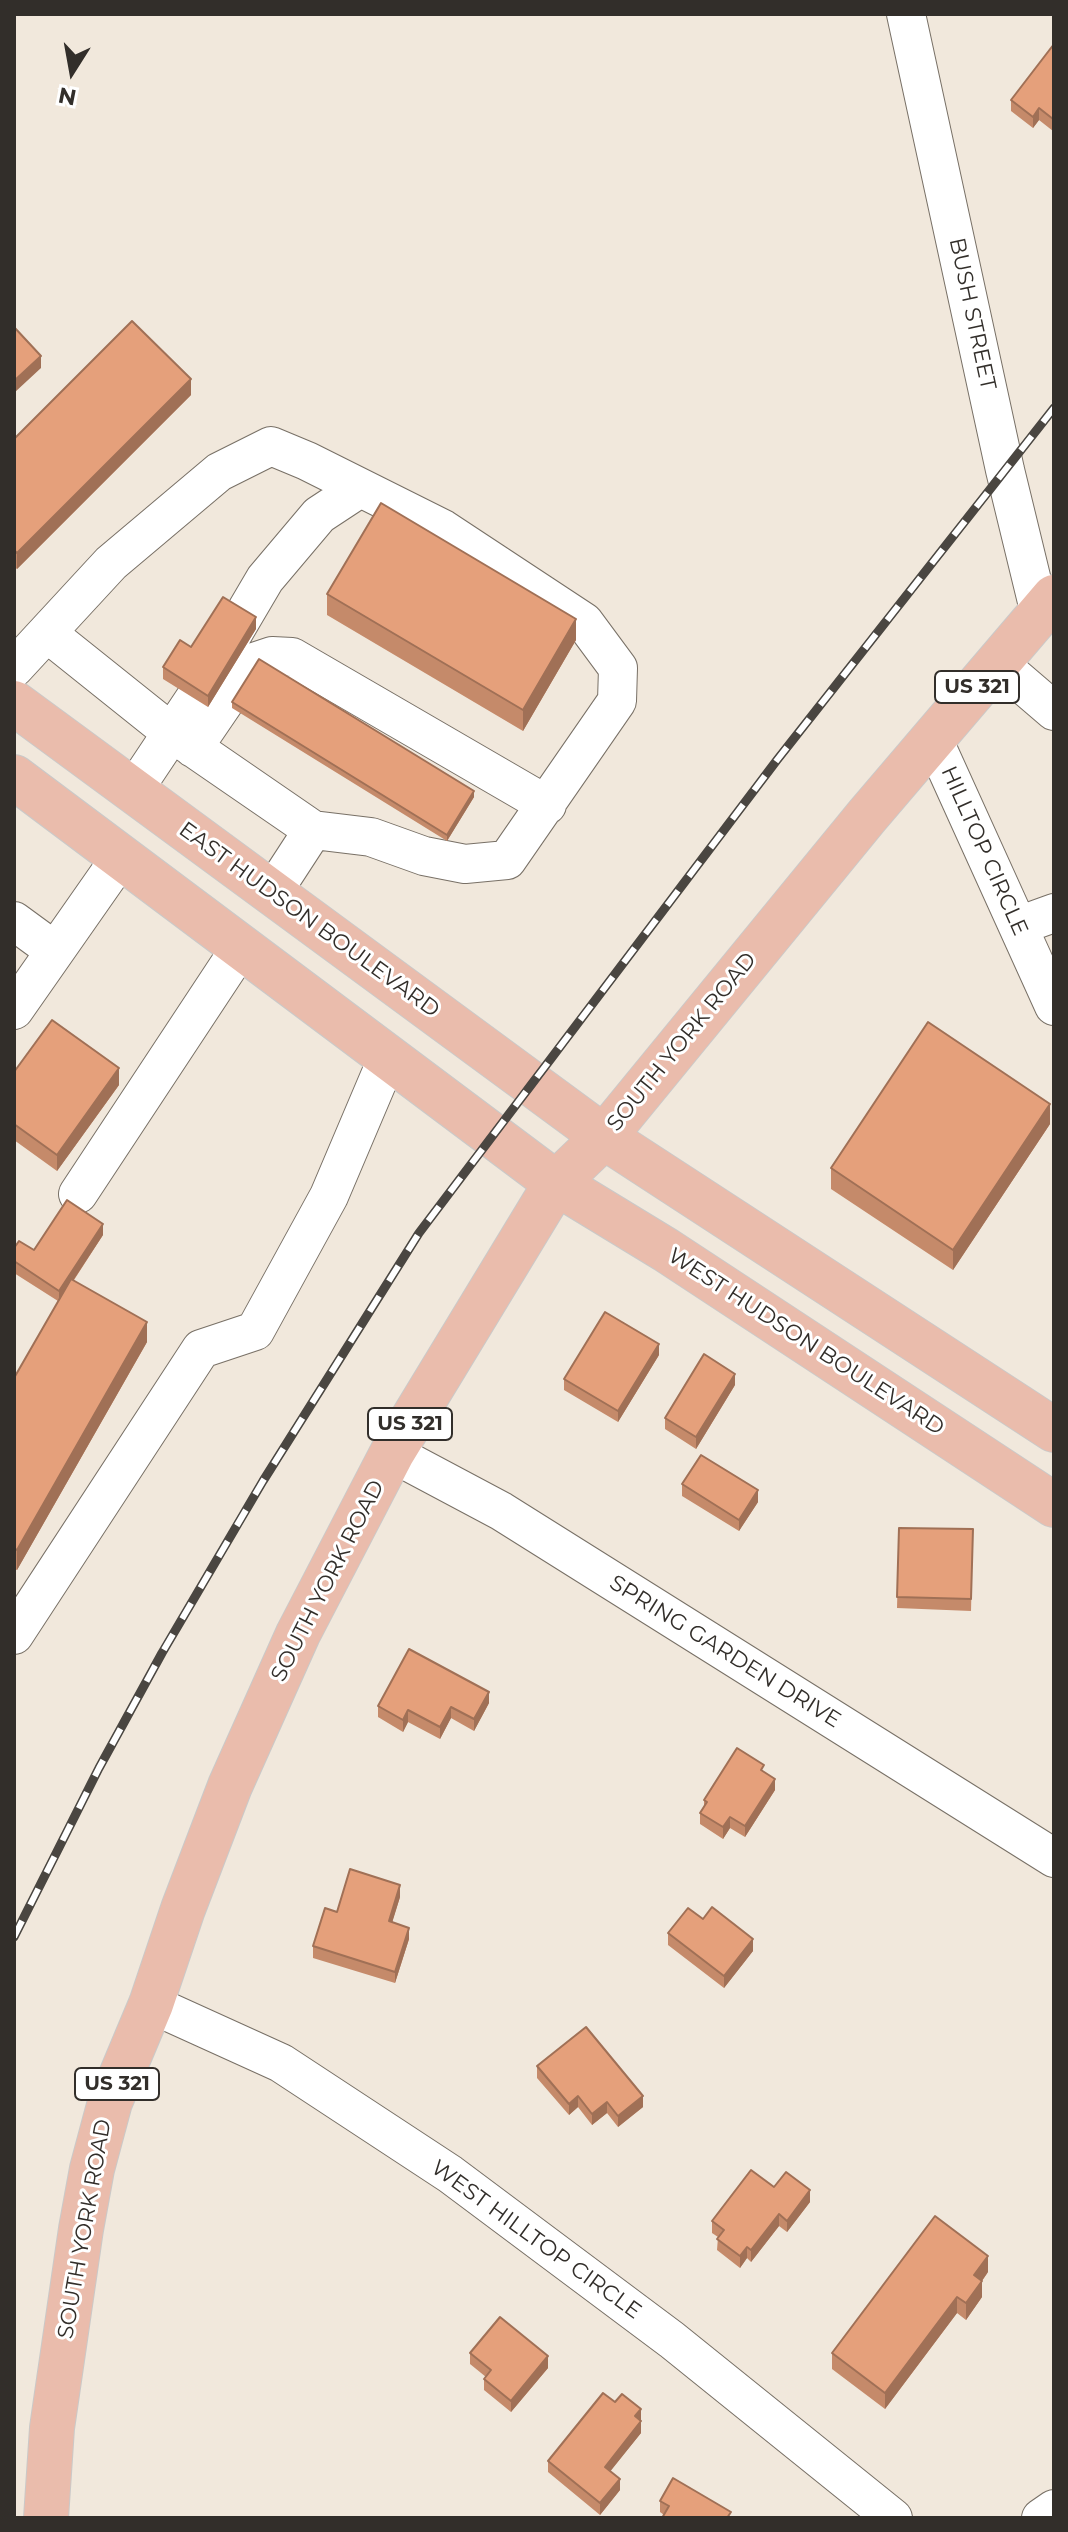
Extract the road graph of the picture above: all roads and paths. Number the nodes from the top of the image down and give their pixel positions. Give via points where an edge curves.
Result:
1 (906, 14) edge
2 (360, 488) junction
3 (1047, 606) edge
4 (47, 633) junction
5 (998, 663) junction
6 (14, 668) edge
7 (14, 703) edge
8 (1054, 711) edge
9 (933, 739) junction
10 (182, 740) junction
11 (14, 777) edge
12 (133, 791) junction
13 (552, 797) junction
14 (313, 830) junction
15 (121, 857) junction
16 (272, 893) junction
17 (1054, 913) edge
18 (14, 921) edge
19 (1018, 926) junction
20 (241, 947) junction
21 (55, 951) junction
22 (1054, 1006) edge
23 (14, 1010) edge
24 (388, 1057) junction
25 (604, 1137) junction
26 (556, 1183) junction
27 (78, 1194) dead end
28 (1054, 1430) edge
29 (392, 1453) junction
30 (1054, 1505) edge
31 (14, 1635) edge
32 (1054, 1858) edge
33 (151, 2004) junction
34 (1054, 2509) edge
35 (46, 2518) edge
36 (893, 2518) edge
37 (1041, 2518) edge

1 - 3 street, BUSH STREET via 1002,455
2 - 4 street via 271,446 219,472 111,563
2 - 10 street via 319,515 265,579 195,698
2 - 13 street via 443,529 584,622 618,668 617,701
3 - 5 main road, SOUTH YORK ROAD / US 321
4 - 6 street
4 - 10 street
5 - 8 street
5 - 9 main road, SOUTH YORK ROAD / US 321
7 - 12 main road, EAST HUDSON BOULEVARD
9 - 19 street, HILLTOP CIRCLE
9 - 25 main road, SOUTH YORK ROAD / US 321
10 - 12 street
10 - 13 street via 251,663 292,657
10 - 14 street
11 - 15 main road
12 - 16 main road, EAST HUDSON BOULEVARD
13 - 14 street via 507,860 465,864 371,837
14 - 16 street
15 - 20 main road
15 - 21 street
16 - 25 main road, EAST HUDSON BOULEVARD
17 - 19 street
18 - 21 street
19 - 22 street, HILLTOP CIRCLE
20 - 24 main road
20 - 27 street
21 - 23 street
24 - 26 main road
24 - 31 street via 329,1196 255,1331 201,1349
25 - 26 main road, SOUTH YORK ROAD / US 321
25 - 28 main road
26 - 29 main road, SOUTH YORK ROAD / US 321
26 - 30 main road, WEST HUDSON BOULEVARD
29 - 32 street, SPRING GARDEN DRIVE via 501,1511
29 - 33 main road, SOUTH YORK ROAD / US 321 via 298,1634 230,1786
33 - 35 main road, SOUTH YORK ROAD / US 321 via 110,2102 92,2169 52,2428
33 - 36 street, WEST HILLTOP CIRCLE via 281,2063 450,2174 672,2340
34 - 37 street

